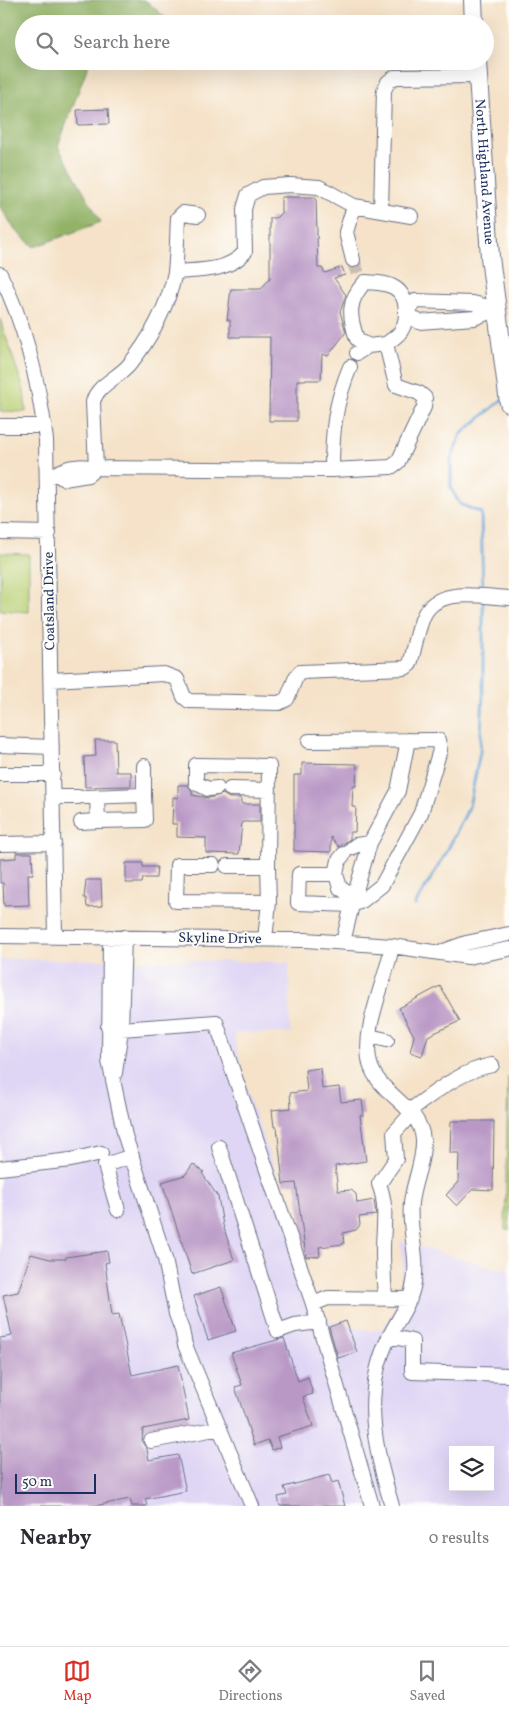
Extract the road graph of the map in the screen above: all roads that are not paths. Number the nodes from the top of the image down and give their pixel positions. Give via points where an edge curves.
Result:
1 (473, 0) edge
2 (474, 15) edge
3 (468, 70) edge
4 (477, 70) edge
5 (354, 206) junction
6 (381, 211) junction
7 (198, 215) dead end
8 (411, 216) dead end
9 (353, 260) tunnel mouth
10 (174, 272) junction
11 (0, 274) edge
12 (497, 309) junction
13 (406, 312) junction
14 (386, 344) junction
15 (350, 367) dead end
16 (509, 403) edge
17 (0, 426) edge
18 (44, 426) junction
19 (96, 468) junction
20 (332, 470) junction
21 (53, 476) junction
22 (0, 532) edge
23 (49, 533) junction
24 (509, 598) edge
25 (51, 680) junction
26 (408, 740) junction
27 (309, 741) dead end
28 (0, 745) edge
29 (52, 747) junction
30 (144, 766) dead end
31 (0, 774) edge
32 (52, 774) junction
33 (268, 790) junction
34 (144, 795) junction
35 (53, 797) junction
36 (87, 797) junction
37 (98, 821) junction
38 (80, 822) dead end
39 (54, 843) junction
40 (0, 844) edge
41 (370, 844) junction
42 (213, 865) dead end
43 (227, 866) dead end
44 (268, 866) junction
45 (336, 874) junction
46 (353, 901) junction
47 (269, 902) junction
48 (509, 934) edge
49 (55, 935) junction
50 (0, 936) edge
51 (117, 937) junction
52 (265, 939) junction
53 (343, 942) junction
54 (392, 946) junction
55 (509, 948) edge
56 (438, 954) junction
57 (114, 1028) junction
58 (369, 1036) junction
59 (387, 1040) dead end
60 (492, 1065) dead end
61 (410, 1112) junction
62 (219, 1146) dead end
63 (101, 1153) dead end
64 (132, 1156) junction
65 (0, 1168) edge
66 (118, 1210) dead end
67 (384, 1298) junction
68 (410, 1299) junction
69 (313, 1304) junction
70 (319, 1322) junction
71 (390, 1336) junction
72 (509, 1375) edge
73 (220, 1428) junction
74 (151, 1441) dead end
75 (252, 1506) edge
76 (372, 1506) edge
77 (392, 1506) edge

1 - 2 main road
3 - 6 street via 395,78 388,82 384,90
4 - 12 main road, North Highland Avenue via 490,257
5 - 6 street
5 - 9 street via 346,232
5 - 10 street via 319,187 262,187 248,195 244,209 246,252 236,262 221,267
6 - 8 street
7 - 10 street via 183,213 178,218
10 - 19 street via 167,298 145,344 128,366 95,393
11 - 18 street, Coatsland Drive via 20,320 35,372
12 - 13 street via 474,318 419,322
12 - 13 street via 472,303 415,301
12 - 16 main road, North Highland Avenue
13 - 14 street via 399,334
13 - 14 street via 405,300 397,289 361,278 351,309 357,339 363,349
14 - 20 street via 396,385 419,393 425,398 424,407 398,462 392,467
15 - 20 street via 339,394 332,430
17 - 18 street
18 - 21 street, Coatsland Drive
19 - 20 street
19 - 21 street via 88,475 64,479
21 - 23 street, Coatsland Drive
22 - 23 street
23 - 25 street, Coatsland Drive
24 - 25 street via 449,596 435,600 424,614 410,664 405,668 300,672 287,699 279,703 189,701 177,679 164,674
25 - 29 street, Coatsland Drive
26 - 27 street
26 - 41 street via 398,791
26 - 46 street via 438,740 440,750 422,813 382,885 362,901
28 - 29 street
29 - 32 street, Coatsland Drive
30 - 34 street
31 - 32 street
32 - 35 street, Coatsland Drive
33 - 33 street via 269,766 196,765 196,783 208,788
33 - 44 street
34 - 36 street
34 - 37 street via 145,820
35 - 36 street
35 - 39 street, Coatsland Drive
36 - 37 street
37 - 38 street
39 - 40 street
39 - 49 street, Coatsland Drive
41 - 45 street via 356,845 348,851 339,860
41 - 46 street
42 - 47 street via 177,865 176,901
43 - 44 street
44 - 47 street
45 - 46 street via 340,888
45 - 46 street via 299,874 298,902
46 - 53 street
47 - 52 street
48 - 56 street via 466,943
49 - 50 street, Skyline Drive
49 - 51 street, Skyline Drive
51 - 52 street, Skyline Drive
51 - 57 street
52 - 53 street, Skyline Drive
53 - 54 street, Skyline Drive
54 - 56 street, Skyline Drive
54 - 58 street
55 - 56 street, Skyline Drive via 468,957
57 - 64 street via 114,1082
57 - 69 street via 216,1022
58 - 59 street
58 - 61 street via 370,1065 378,1080
60 - 61 street via 447,1084
61 - 67 street via 394,1133 396,1159 379,1184 385,1198
61 - 68 street via 420,1125 423,1139 410,1206 415,1264
62 - 70 street via 278,1331 295,1324
63 - 65 street via 71,1160
64 - 66 street via 105,1165
64 - 73 street via 165,1259 185,1345
67 - 68 street
67 - 69 street via 328,1298
68 - 71 street
69 - 70 street
70 - 76 street
71 - 72 street via 412,1341 412,1372
71 - 77 street via 378,1367 372,1399 372,1426
73 - 74 street
73 - 75 street

